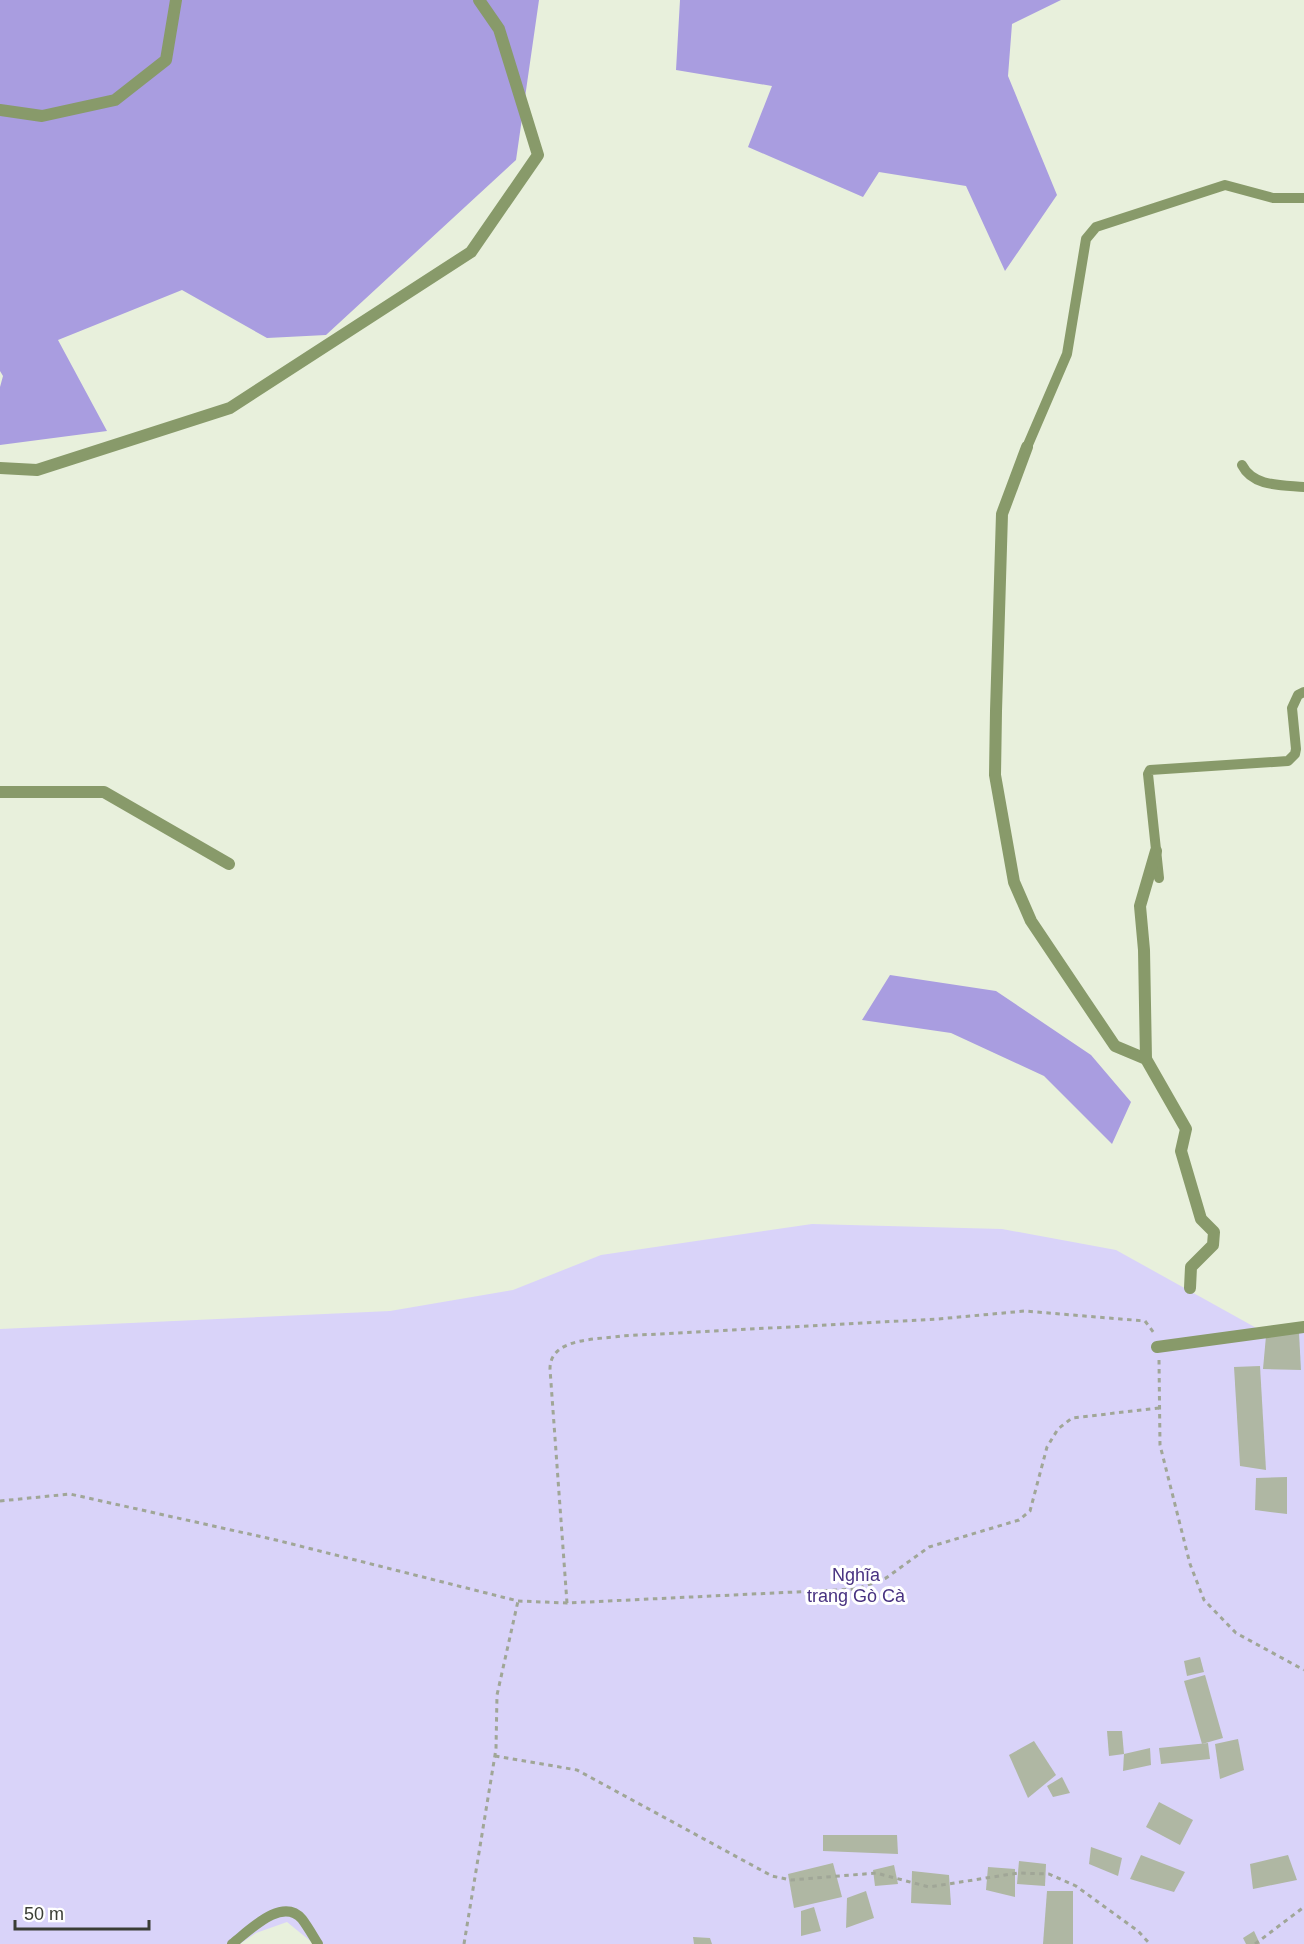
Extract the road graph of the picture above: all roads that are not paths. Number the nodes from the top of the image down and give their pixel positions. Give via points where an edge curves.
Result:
1 (176, 0) edge
2 (479, 0) edge
3 (0, 110) edge
4 (1304, 198) edge
5 (1027, 447) joint
6 (1242, 465) dead end
7 (0, 468) edge
8 (1304, 487) edge
9 (1304, 692) edge
10 (0, 792) edge
11 (1156, 851) junction
12 (229, 864) dead end
13 (1159, 878) dead end
14 (1146, 1059) junction
15 (1190, 1288) dead end
16 (1304, 1327) edge
17 (1157, 1347) road end
18 (232, 1944) edge
19 (318, 1944) edge

1 - 3 street via 166,60 115,100 42,116
2 - 7 street via 499,29 538,155 471,252 230,408 37,470
4 - 5 lane via 1273,198 1225,185 1096,227 1086,240 1067,354
5 - 14 street via 1002,514 996,711 995,775 1014,882 1031,921 1115,1046
6 - 8 lane via 1246,473 1258,480
9 - 11 lane via 1292,708 1296,749 1288,761 1150,770
10 - 12 street via 104,792
11 - 13 lane
11 - 14 street via 1140,906
14 - 15 street via 1186,1129 1180,1151 1201,1219 1214,1232 1213,1245 1191,1267
16 - 17 street
18 - 19 lane via 275,1912 285,1911 301,1918

